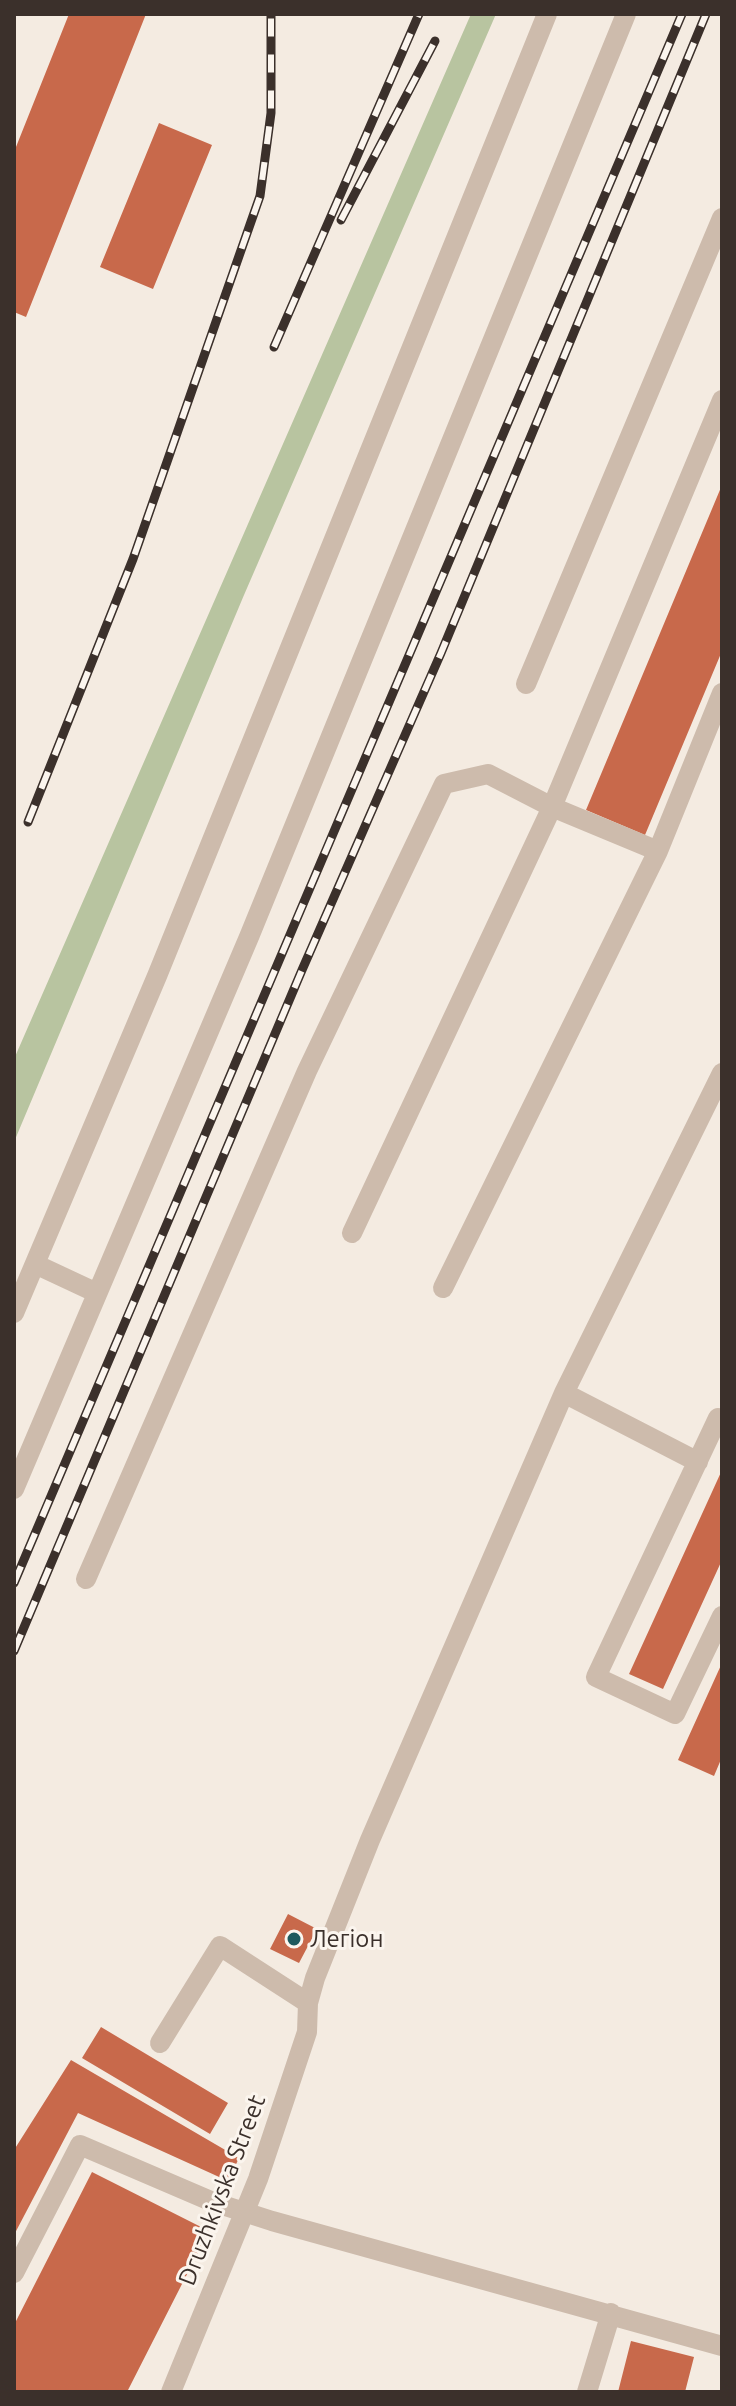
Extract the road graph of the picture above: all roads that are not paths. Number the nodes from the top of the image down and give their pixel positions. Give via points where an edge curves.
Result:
1 (547, 14) edge
2 (626, 14) edge
3 (722, 218) edge
4 (722, 400) edge
5 (526, 684) dead end
6 (722, 693) edge
7 (552, 807) junction
8 (658, 851) junction
9 (722, 1073) edge
10 (352, 1233) dead end
11 (35, 1264) junction
12 (443, 1288) dead end
13 (97, 1293) junction
14 (14, 1313) edge
15 (564, 1393) junction
16 (722, 1419) edge
17 (698, 1462) junction
18 (14, 1489) edge
19 (86, 1579) dead end
20 (722, 1616) edge
21 (308, 2003) junction
22 (160, 2043) dead end
23 (244, 2212) junction
24 (14, 2273) edge
25 (611, 2313) junction
26 (722, 2346) edge
27 (171, 2392) edge
28 (587, 2392) edge

1 - 11 lane
2 - 13 lane via 249,937
3 - 5 lane
4 - 7 lane
6 - 8 lane
7 - 8 lane
7 - 10 lane
7 - 19 lane via 488,774 444,784 307,1071
8 - 12 lane
9 - 15 lane, Druzhkivska Street
11 - 13 lane
11 - 14 lane
13 - 18 lane
15 - 17 lane
15 - 21 lane, Druzhkivska Street via 370,1840
16 - 17 lane
17 - 20 lane via 596,1677 675,1714
21 - 22 lane via 220,1946
21 - 23 lane, Druzhkivska Street via 307,2032
23 - 24 lane via 80,2145
23 - 25 lane
23 - 27 lane, Druzhkivska Street
25 - 26 lane
25 - 28 lane

